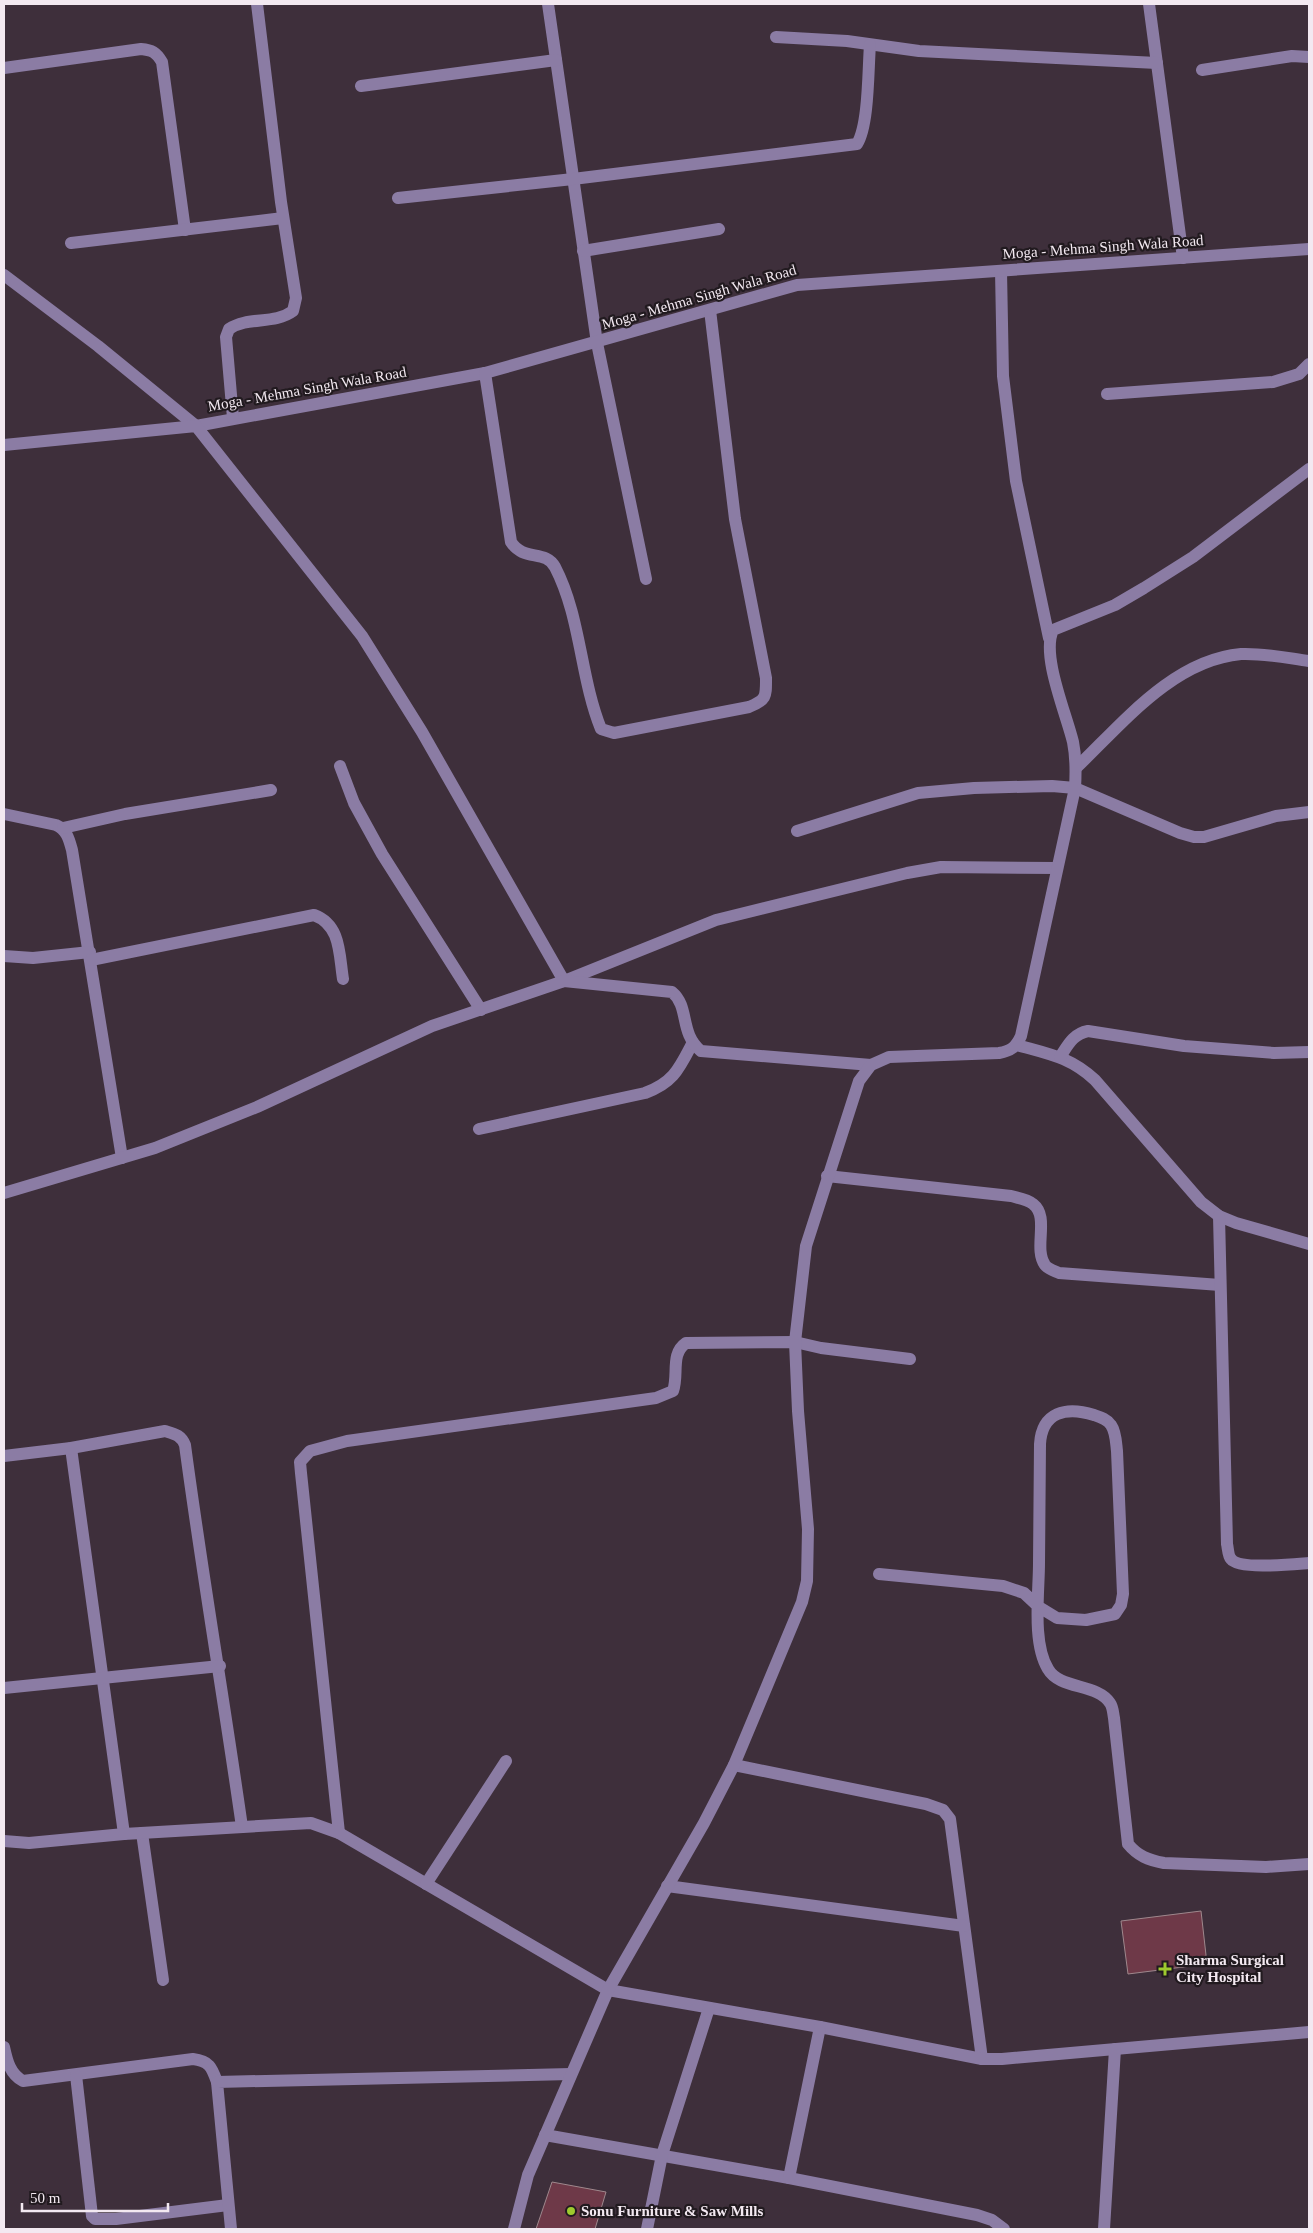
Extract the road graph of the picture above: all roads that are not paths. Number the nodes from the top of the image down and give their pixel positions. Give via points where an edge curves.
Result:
1 (258, 4) edge
2 (548, 4) edge
3 (1149, 4) edge
4 (776, 38) dead end
5 (870, 45) junction
6 (1309, 57) edge
7 (556, 60) junction
8 (1157, 64) junction
9 (4, 68) edge
10 (1202, 70) dead end
11 (361, 86) dead end
12 (573, 179) junction
13 (398, 198) dead end
14 (284, 218) junction
15 (719, 228) dead end
16 (185, 230) junction
17 (71, 243) dead end
18 (1309, 249) edge
19 (583, 251) junction
20 (1184, 258) junction
21 (1001, 271) junction
22 (4, 274) edge
23 (710, 310) junction
24 (596, 343) junction
25 (1309, 364) edge
26 (485, 373) junction
27 (1107, 394) dead end
28 (233, 418) junction
29 (196, 426) junction
30 (4, 445) edge
31 (1309, 469) edge
32 (646, 580) dead end
33 (1049, 638) junction
34 (1309, 661) edge
35 (340, 766) dead end
36 (1076, 768) junction
37 (1075, 788) junction
38 (271, 790) dead end
39 (1309, 812) edge
40 (4, 814) edge
41 (63, 828) junction
42 (797, 831) dead end
43 (1057, 868) junction
44 (4, 956) edge
45 (91, 956) junction
46 (343, 979) dead end
47 (564, 981) junction
48 (481, 1010) junction
49 (692, 1044) junction
50 (1017, 1045) junction
51 (1309, 1052) edge
52 (1060, 1057) junction
53 (871, 1065) junction
54 (479, 1129) dead end
55 (122, 1158) junction
56 (827, 1176) junction
57 (4, 1193) edge
58 (1219, 1216) junction
59 (1309, 1244) edge
60 (1220, 1285) junction
61 (795, 1342) junction
62 (910, 1359) dead end
63 (71, 1448) junction
64 (4, 1456) edge
65 (1309, 1563) edge
66 (879, 1574) dead end
67 (1039, 1607) junction
68 (220, 1666) junction
69 (104, 1678) junction
70 (4, 1688) edge
71 (506, 1762) dead end
72 (734, 1766) junction
73 (242, 1827) junction
74 (142, 1833) junction
75 (339, 1833) junction
76 (124, 1834) junction
77 (4, 1842) edge
78 (1309, 1864) edge
79 (426, 1884) junction
80 (666, 1886) junction
81 (964, 1926) junction
82 (163, 1980) dead end
83 (608, 1990) junction
84 (709, 2008) junction
85 (820, 2027) junction
86 (1309, 2032) edge
87 (4, 2047) edge
88 (1115, 2049) junction
89 (982, 2059) junction
90 (571, 2074) junction
91 (76, 2075) junction
92 (217, 2082) junction
93 (545, 2135) junction
94 (662, 2155) junction
95 (789, 2178) junction
96 (228, 2205) junction
97 (231, 2229) edge
98 (514, 2229) edge
99 (647, 2229) edge
100 (1004, 2229) edge
101 (1104, 2229) edge

1 - 14 street
2 - 7 street
3 - 8 street
4 - 5 street via 819,38
5 - 8 street via 919,51
5 - 12 street via 864,123 856,144
6 - 10 street via 1292,56
7 - 11 street
7 - 12 street
8 - 20 street
9 - 16 street via 141,49 152,50 158,55 162,62
12 - 13 street
12 - 19 street
14 - 16 street
14 - 28 street via 295,305 293,312 286,316 246,322 229,329 226,337
15 - 19 street
16 - 17 street
18 - 20 street, Moga - Mehma Singh Wala Road
19 - 24 street
20 - 21 street, Moga - Mehma Singh Wala Road
21 - 23 street, Moga - Mehma Singh Wala Road via 797,285
21 - 33 street via 1003,376 1016,481
22 - 29 street, Moga - Mehma Singh Wala Road
23 - 24 street, Moga - Mehma Singh Wala Road
23 - 26 street via 735,519 766,678 765,697 749,707 614,733 601,728 568,600 554,565 545,558 522,554 511,542
24 - 26 street, Moga - Mehma Singh Wala Road
24 - 32 street
25 - 27 street via 1298,374 1273,382
26 - 28 street, Moga - Mehma Singh Wala Road
28 - 29 street, Moga - Mehma Singh Wala Road
29 - 30 street, Moga - Mehma Singh Wala Road
29 - 47 street via 362,636 422,732
31 - 33 street via 1193,557 1115,605 1053,630
33 - 36 street via 1050,656 1073,743
34 - 36 street via 1241,654 1216,658 1187,671 1154,694
35 - 48 street via 354,803 382,854
36 - 37 street
37 - 39 street via 1194,837 1218,834 1276,816
37 - 42 street via 1008,787 918,793
37 - 43 street
38 - 41 street via 125,814
40 - 41 street
41 - 45 street via 72,850
43 - 47 street via 940,867 907,873 716,920
43 - 50 street
44 - 45 street
45 - 46 street via 314,915 325,919 334,928
45 - 55 street
47 - 48 street
47 - 49 street via 672,992 680,998
48 - 55 street via 432,1026 257,1107
49 - 53 street via 701,1051
49 - 54 street via 680,1067 659,1088
50 - 52 street
50 - 53 street via 999,1053 889,1057
51 - 52 street via 1274,1053 1184,1046 1088,1030 1079,1032
52 - 58 street via 1076,1064 1095,1080 1201,1202
53 - 56 street via 859,1081
55 - 57 street
56 - 60 street via 1010,1196 1035,1204 1040,1216 1045,1265 1059,1273
56 - 61 street via 806,1246
58 - 59 street
58 - 60 street
60 - 65 street via 1230,1559 1250,1565
61 - 62 street
61 - 72 street via 808,1529 807,1581 799,1610
61 - 75 street via 686,1343 676,1355 673,1391 656,1398 347,1441 310,1450 304,1456 300,1462 301,1473
63 - 64 street
63 - 68 street via 165,1431 182,1439
63 - 69 street
66 - 67 street via 1003,1586 1024,1594
67 - 67 street via 1041,1430 1056,1415 1067,1411 1084,1412 1102,1418 1114,1432 1121,1605 1115,1614 1086,1620 1057,1618
67 - 78 street via 1038,1637 1048,1671 1059,1679 1103,1695 1111,1704 1125,1829 1128,1844 1136,1854 1164,1863 1266,1867
68 - 69 street
68 - 73 street
69 - 70 street
69 - 76 street
71 - 79 street
72 - 80 street
72 - 81 street via 943,1810 950,1819
73 - 74 street
73 - 75 street via 311,1823
74 - 76 street
74 - 82 street
75 - 79 street
76 - 77 street via 29,1843
79 - 83 street
80 - 81 street
80 - 83 street
81 - 89 street
83 - 84 street
83 - 90 street
84 - 85 street
84 - 94 street
85 - 89 street
85 - 95 street
86 - 88 street
87 - 91 street via 11,2071 23,2081
88 - 89 street
88 - 101 street
90 - 92 street
90 - 93 street
91 - 92 street via 194,2059 205,2060
91 - 96 street via 92,2216 96,2220
92 - 96 street
93 - 94 street
93 - 98 street via 528,2175
94 - 95 street
94 - 99 street
95 - 100 street via 977,2215
96 - 97 street

